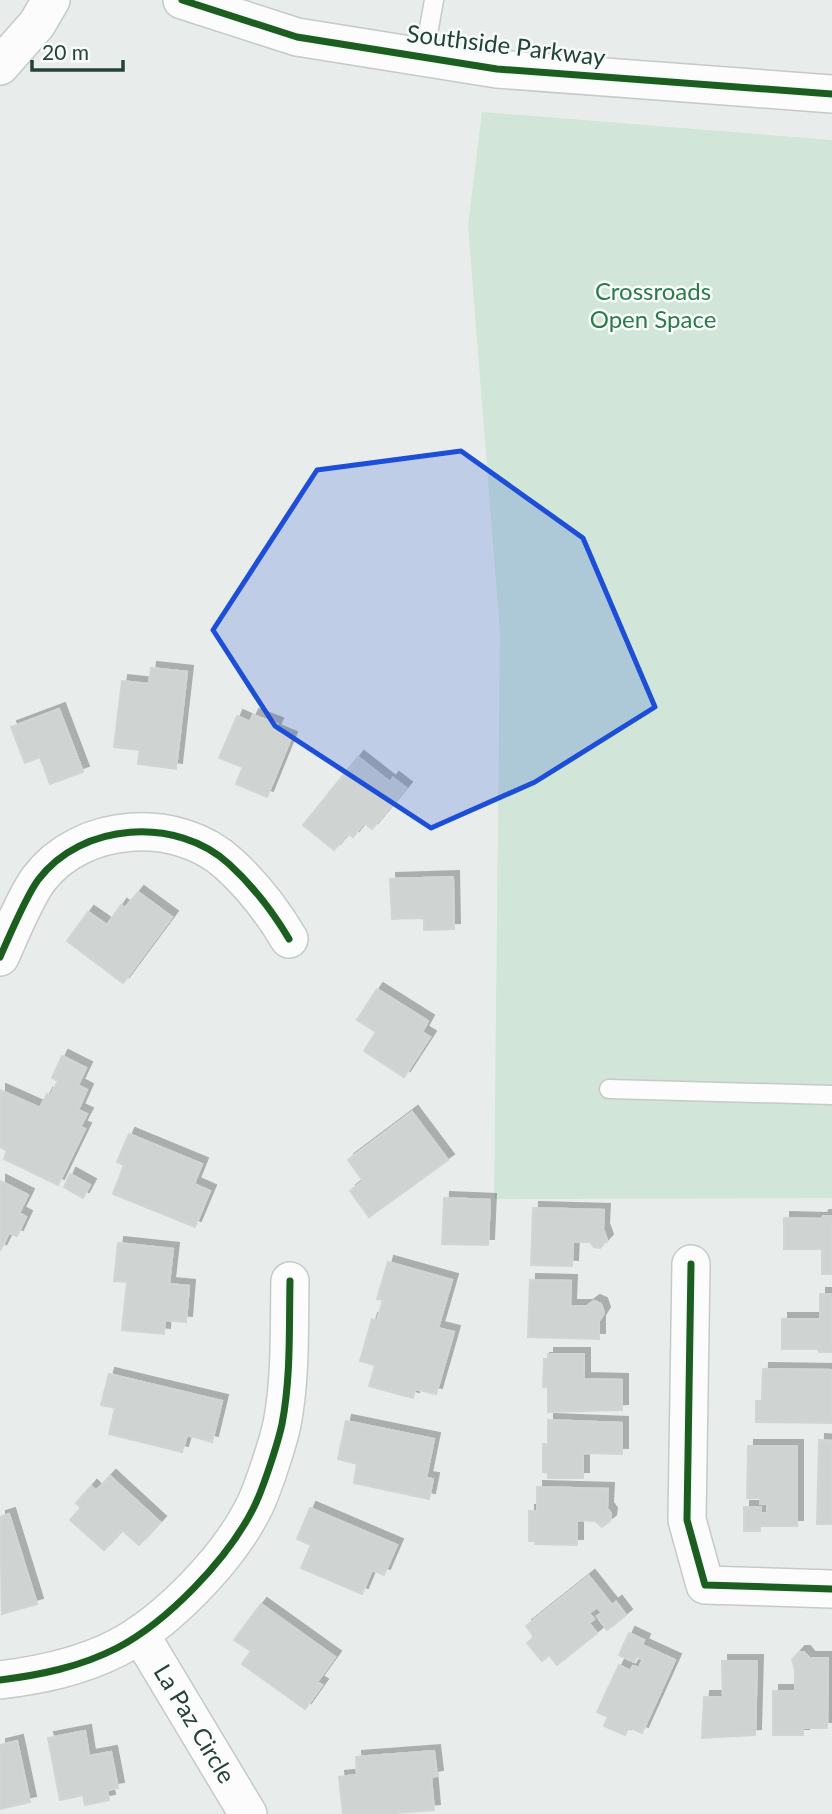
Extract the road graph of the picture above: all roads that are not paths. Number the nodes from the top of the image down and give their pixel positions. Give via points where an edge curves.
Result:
1 (51, 0) edge
2 (182, 0) edge
3 (434, 0) edge
4 (424, 57) junction
5 (0, 66) edge
6 (832, 93) edge
7 (289, 939) dead end
8 (0, 957) edge
9 (609, 1089) dead end
10 (832, 1095) edge
11 (691, 1264) dead end
12 (290, 1281) dead end
13 (832, 1588) edge
14 (140, 1634) junction
15 (0, 1680) edge
16 (248, 1814) edge

1 - 5 street via 37,24
2 - 4 street, Southside Parkway via 296,37
3 - 4 lane
4 - 6 street, Southside Parkway via 496,69
7 - 8 street via 271,909 228,863 190,840 155,831 106,835 63,855 37,880
9 - 10 lane
11 - 13 street via 687,1520 705,1585
12 - 14 street via 283,1416 254,1508 196,1586
14 - 15 street via 115,1649 51,1673
14 - 16 street, La Paz Circle

